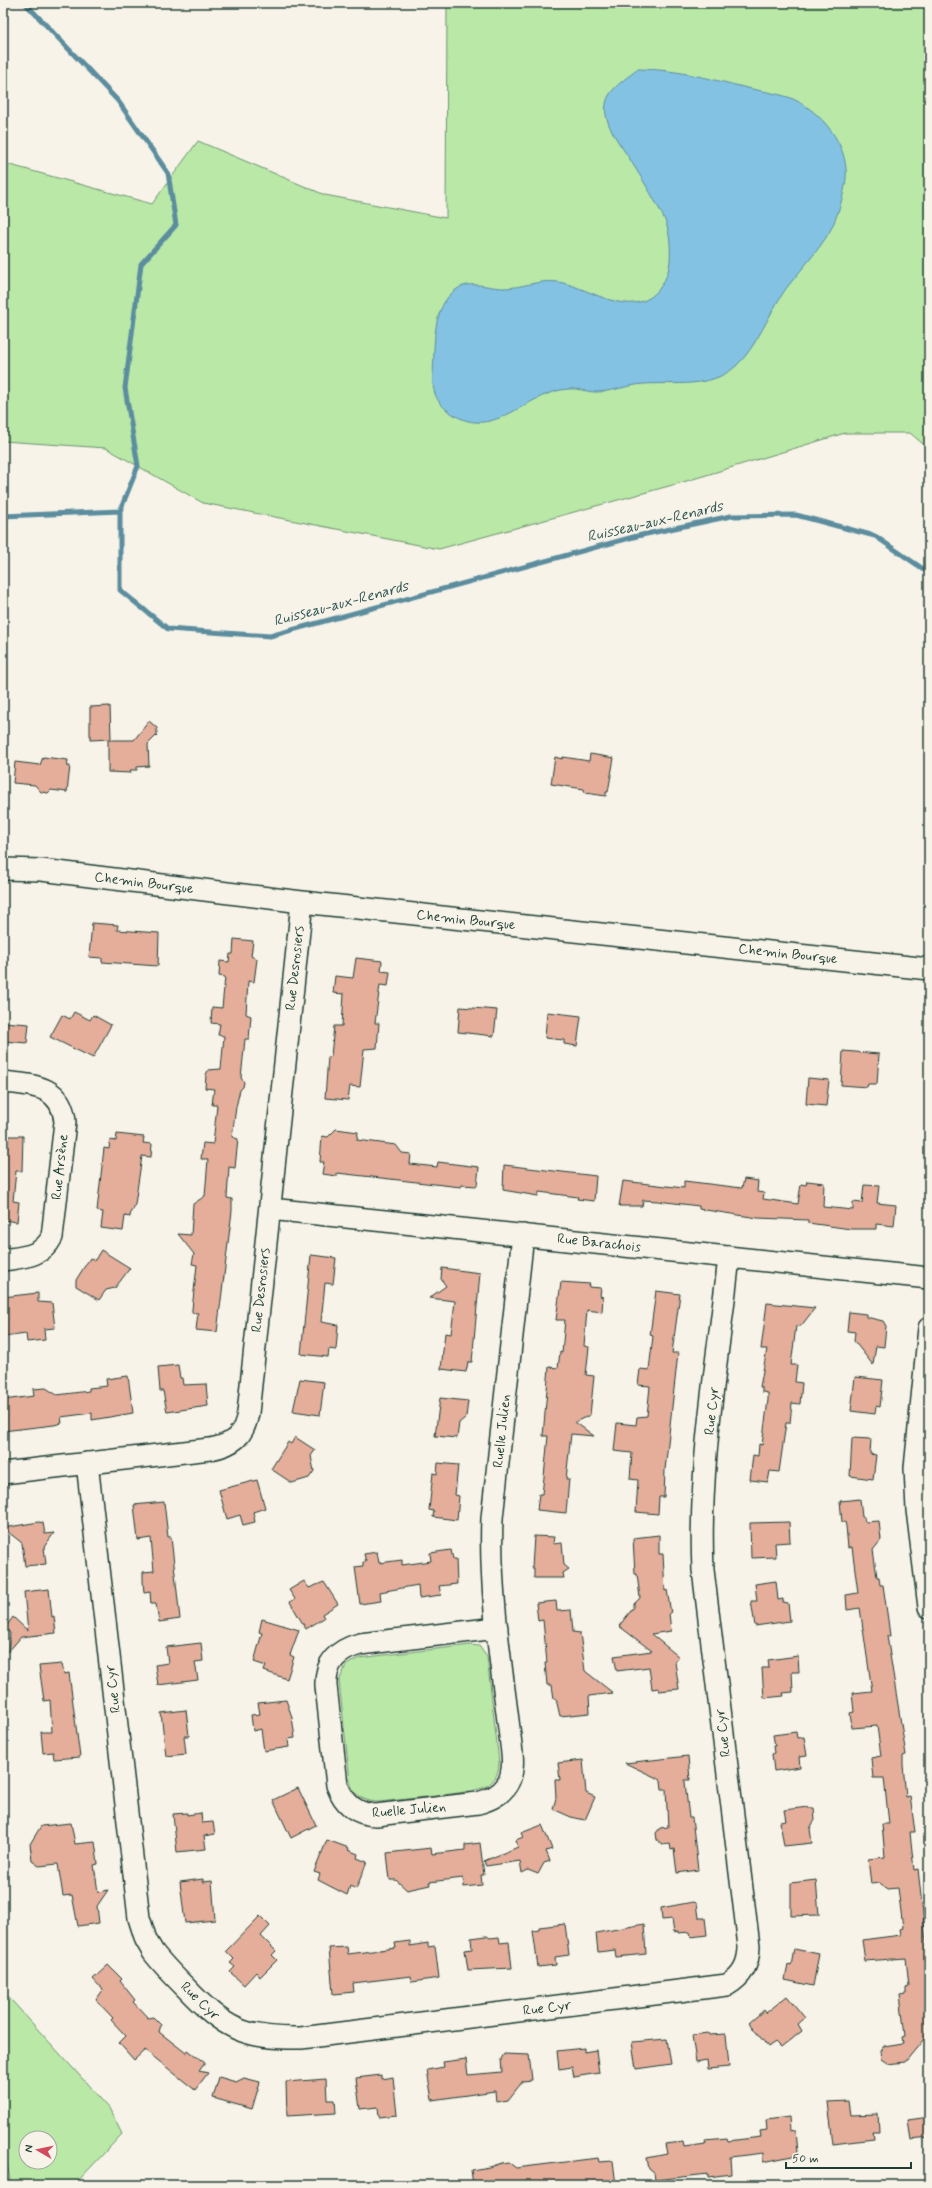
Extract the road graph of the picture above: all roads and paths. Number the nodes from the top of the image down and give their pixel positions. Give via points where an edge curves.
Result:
1 (3, 868) edge
2 (302, 902) junction
3 (929, 969) edge
4 (3, 1082) edge
5 (270, 1209) junction
6 (523, 1235) junction
7 (729, 1257) junction
8 (3, 1260) edge
9 (929, 1278) edge
10 (929, 1328) edge
11 (87, 1463) junction
12 (3, 1473) edge
13 (929, 1607) edge
14 (497, 1628) junction

1 - 2 street, Chemin Bourque via 42,870
2 - 3 street, Chemin Bourque
2 - 5 street, Rue Desrosiers
4 - 8 street, Rue Arsène via 32,1085 49,1092 62,1108 64,1122 52,1237 49,1244 40,1252
5 - 6 street, Rue Barachois
5 - 11 street, Rue Desrosiers via 248,1413 239,1436 228,1444 210,1449
6 - 7 street, Rue Barachois
6 - 14 street, Ruelle Julien via 492,1518 491,1570
7 - 9 street, Rue Barachois
7 - 11 street, Rue Cyr via 703,1484 702,1521 703,1570 749,1946 744,1968 737,1978 727,1985 301,2038 259,2036 230,2027 215,2017 153,1952 146,1940 140,1918
10 - 13 street via 915,1468 917,1510
11 - 12 street, Rue Desrosiers
14 - 14 street, Ruelle Julien via 360,1644 344,1649 333,1658 326,1678 337,1785 351,1808 376,1815 478,1803 497,1796 506,1788 513,1761

